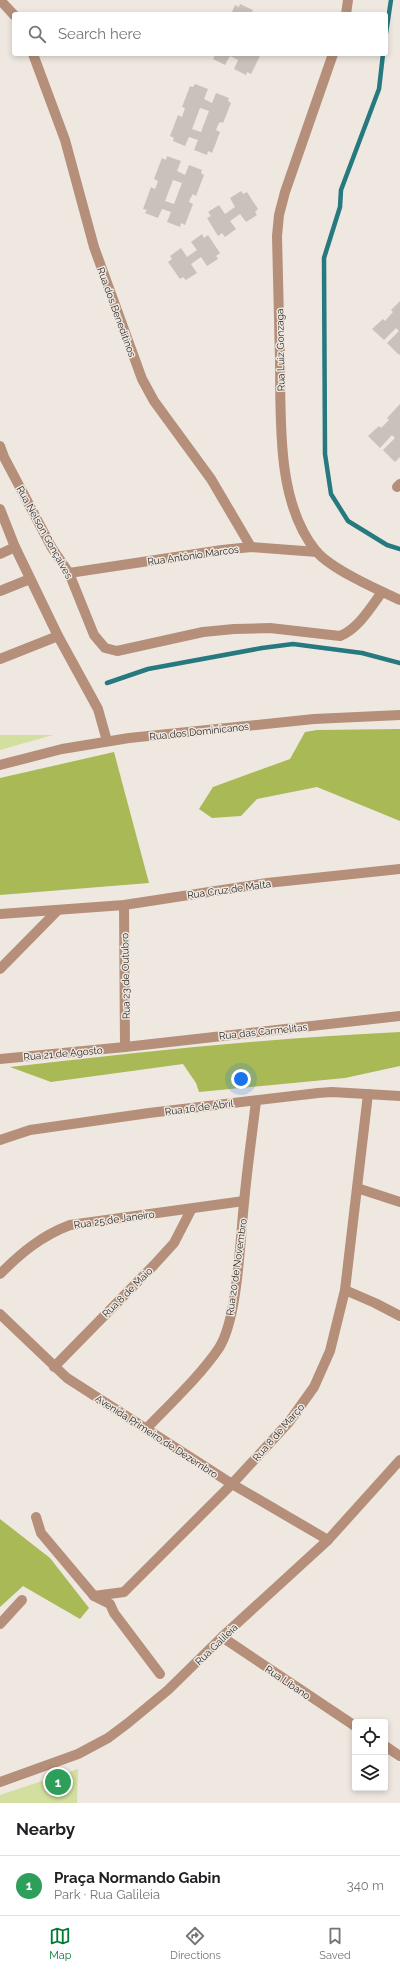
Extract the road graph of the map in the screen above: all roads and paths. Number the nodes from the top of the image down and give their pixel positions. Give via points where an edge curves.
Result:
1 (0, 0) edge
2 (348, 0) edge
3 (12, 12) edge
4 (346, 12) edge
5 (34, 56) edge
6 (331, 56) edge
7 (0, 446) edge
8 (0, 509) edge
9 (15, 547) junction
10 (251, 547) junction
11 (317, 552) junction
12 (0, 554) edge
13 (69, 573) junction
14 (30, 579) junction
15 (0, 591) edge
16 (382, 592) junction
17 (400, 600) edge
18 (58, 636) junction
19 (0, 659) edge
20 (400, 715) edge
21 (108, 742) junction
22 (0, 765) edge
23 (400, 869) edge
24 (124, 905) junction
25 (58, 910) junction
26 (0, 914) edge
27 (0, 969) edge
28 (400, 1016) edge
29 (125, 1047) junction
30 (0, 1059) edge
31 (368, 1094) junction
32 (400, 1096) edge
33 (256, 1100) junction
34 (0, 1140) edge
35 (357, 1188) junction
36 (244, 1201) junction
37 (400, 1202) edge
38 (191, 1210) junction
39 (0, 1274) edge
40 (345, 1290) junction
41 (0, 1314) edge
42 (400, 1316) edge
43 (54, 1367) junction
44 (146, 1429) junction
45 (398, 1467) edge
46 (232, 1484) junction
47 (36, 1517) dead end
48 (328, 1540) junction
49 (94, 1596) junction
50 (22, 1600) dead end
51 (0, 1624) edge
52 (222, 1637) junction
53 (160, 1674) dead end
54 (352, 1724) edge
55 (388, 1748) edge
56 (400, 1756) edge
57 (0, 1782) edge

1 - 3 street
2 - 4 street
5 - 10 street, Rua dos Beneditinos via 65,140 94,247 142,379 154,401 211,479
6 - 11 street, Rua Luiz Gonzaga via 285,192 277,236 282,453 290,496 306,534
7 - 13 street, Rua Nelson Gonçalves via 52,548
8 - 9 street
9 - 12 street
9 - 14 street
10 - 11 street, Rua Antônio Marcos
10 - 13 street, Rua Antônio Marcos
11 - 16 street, Rua Luiz Gonzaga via 329,562
13 - 16 street, Rua Nelson Gonçalves via 94,635 105,648 117,651 203,632 234,629 270,628 340,636 355,626
14 - 15 street
14 - 18 street
16 - 17 street, Rua Luiz Gonzaga
18 - 19 street
18 - 21 street via 98,709
20 - 21 street, Rua dos Dominicanos via 314,719
21 - 22 street, Rua dos Dominicanos via 62,748
23 - 24 street, Rua Cruz de Malta via 267,883
24 - 25 street, Rua Cruz de Malta
24 - 29 street, Rua 23 de Outubro
25 - 26 street, Rua Cruz de Malta
25 - 27 street
28 - 29 street, Rua das Carmelitas
29 - 30 street, Rua 21 de Agosto
31 - 32 street, Rua 16 de Abril
31 - 33 street, Rua 16 de Abril via 332,1092
31 - 35 street, Rua 8 de Março
33 - 34 street, Rua 16 de Abril via 30,1130
33 - 36 street, Rua 20 de Novembro
35 - 37 street
35 - 40 street, Rua 8 de Março
36 - 38 street, Rua 25 de Janeiro
36 - 44 street, Rua 20 de Novembro via 234,1298 219,1347
38 - 39 street, Rua 25 de Janeiro via 70,1226 54,1231 20,1254
38 - 43 street, Rua 8 de Maio via 174,1242 154,1265
40 - 42 street
40 - 46 street, Rua 8 de Março via 330,1351 314,1387 289,1422
41 - 43 street, Avenida Primeiro de Dezembro
43 - 44 street, Avenida Primeiro de Dezembro
44 - 46 street, Avenida Primeiro de Dezembro
45 - 48 street, Rua Galileia
46 - 48 street, Avenida Primeiro de Dezembro
46 - 49 street, Rua 8 de Março via 124,1592
47 - 49 street via 41,1533
48 - 52 street, Rua Galileia
49 - 53 street via 110,1604
50 - 51 street
52 - 54 street, Rua Líbano
52 - 57 street, Rua Galileia via 168,1690 108,1738 78,1754
55 - 56 street

